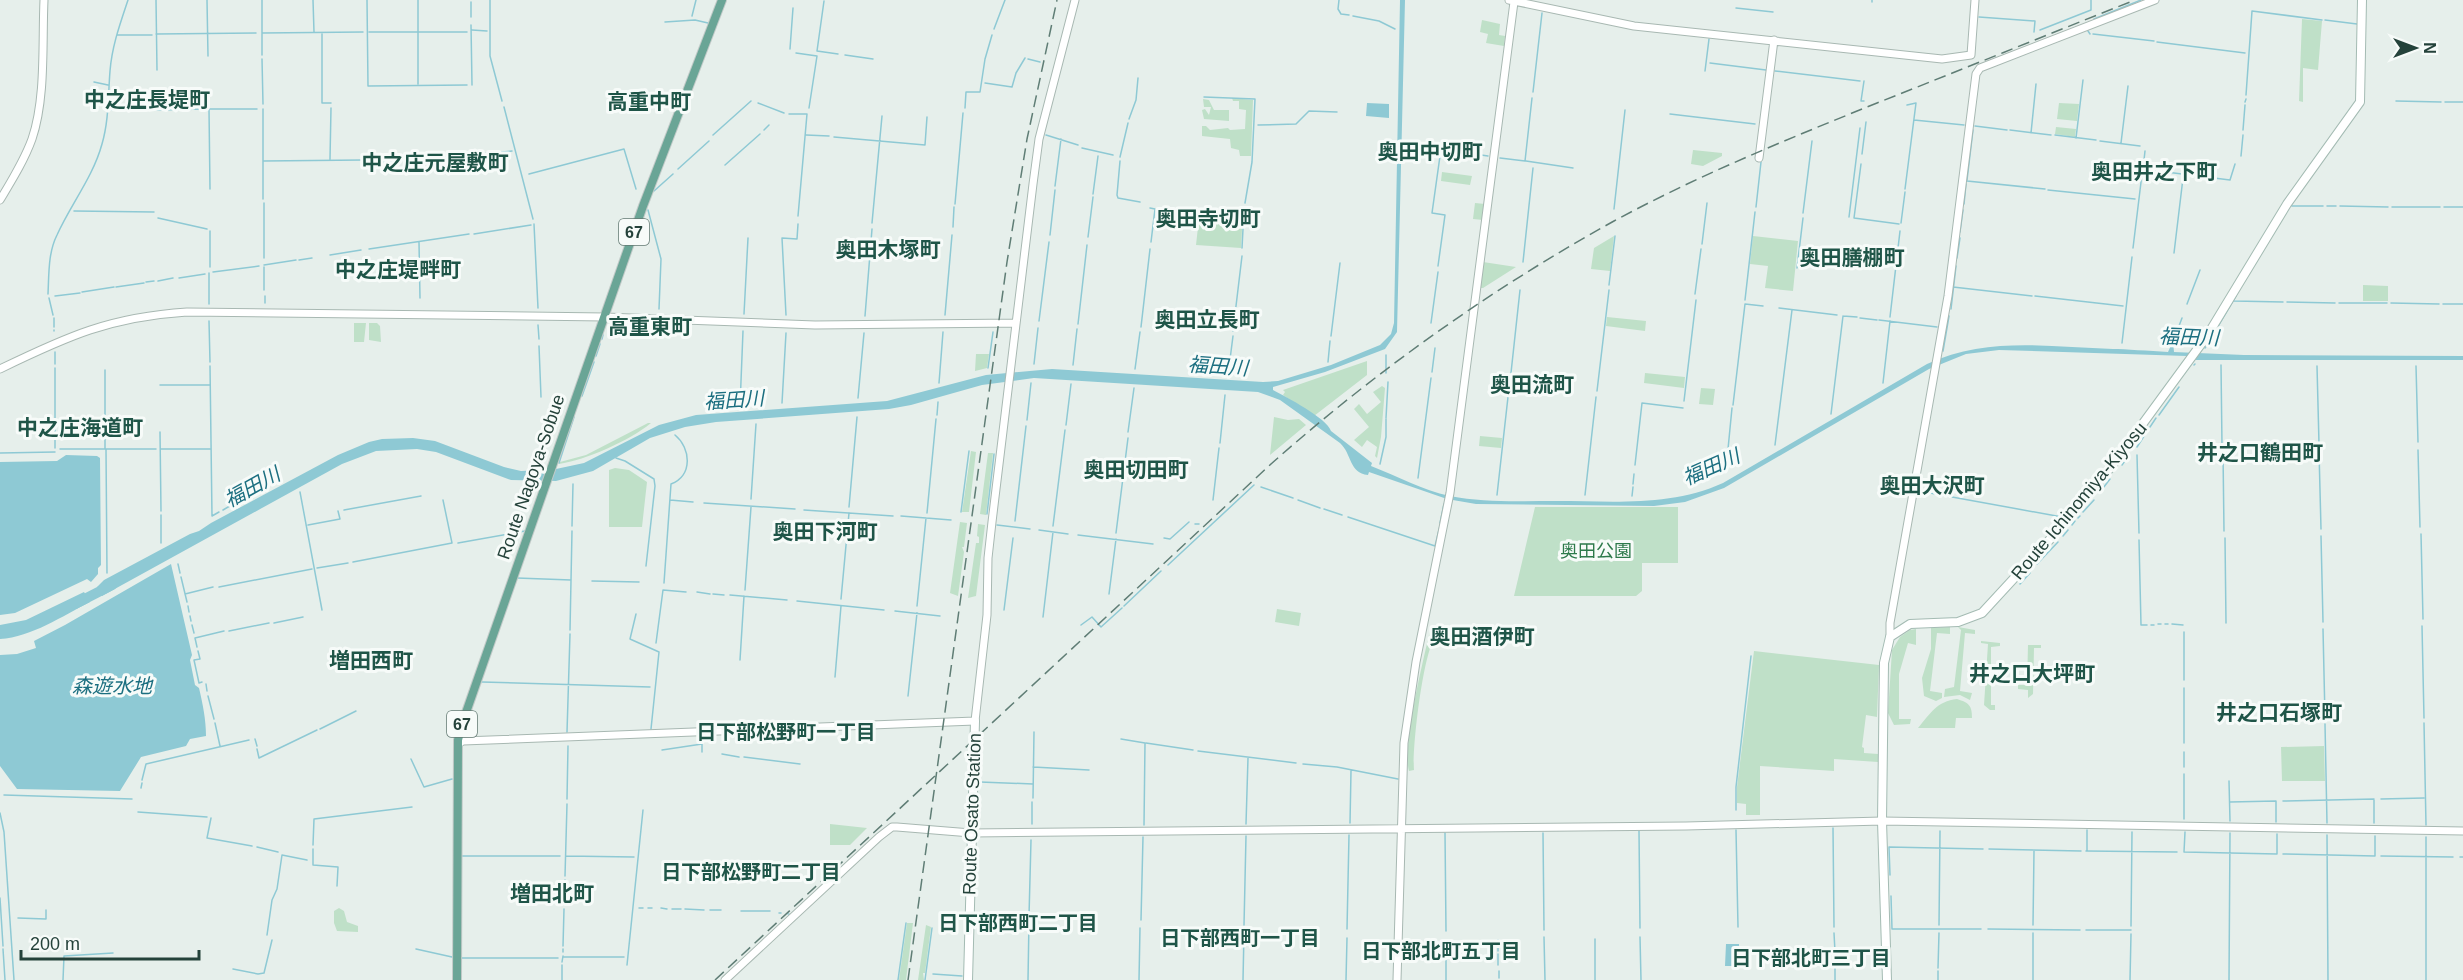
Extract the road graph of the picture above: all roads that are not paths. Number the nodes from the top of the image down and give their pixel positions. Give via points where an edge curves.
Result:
1 (44, 0) edge
2 (722, 0) edge
3 (1075, 0) edge
4 (1975, 0) edge
5 (2155, 0) edge
6 (2362, 0) edge
7 (1512, 1) edge
8 (1774, 40) junction
9 (1759, 158) dead end
10 (0, 200) edge
11 (605, 317) junction
12 (1016, 323) junction
13 (0, 369) edge
14 (1890, 637) junction
15 (975, 721) junction
16 (458, 744) junction
17 (1882, 821) junction
18 (1401, 829) junction
19 (2463, 831) edge
20 (971, 833) junction
21 (457, 980) edge
22 (725, 980) edge
23 (968, 980) edge
24 (1397, 980) edge
25 (1887, 980) edge

1 - 10 street via 38,115 23,162
2 - 11 main road, Route Nagoya-Sobue / 67
3 - 12 street via 1039,139
4 - 8 street via 1971,55 1956,59
5 - 14 street via 1980,68 1976,74 1948,296
6 - 14 main road, Route Ichinomiya-Kiyosu via 2360,102 2287,204 2193,356 2112,467 1982,613 1958,622 1910,624
7 - 8 street via 1634,26
7 - 18 street via 1450,493 1407,720
8 - 9 street
11 - 12 street via 815,325
11 - 13 street via 157,314 87,329
11 - 16 main road, Route Nagoya-Sobue / 67
12 - 15 street via 992,522
14 - 17 main road via 1884,674
15 - 16 street
15 - 20 main road, Route Osato Station
16 - 21 main road, Route Nagoya-Sobue / 67
17 - 18 street
17 - 19 street
17 - 25 main road
18 - 20 street
18 - 24 street
20 - 22 street via 892,828
20 - 23 main road, Route Osato Station

